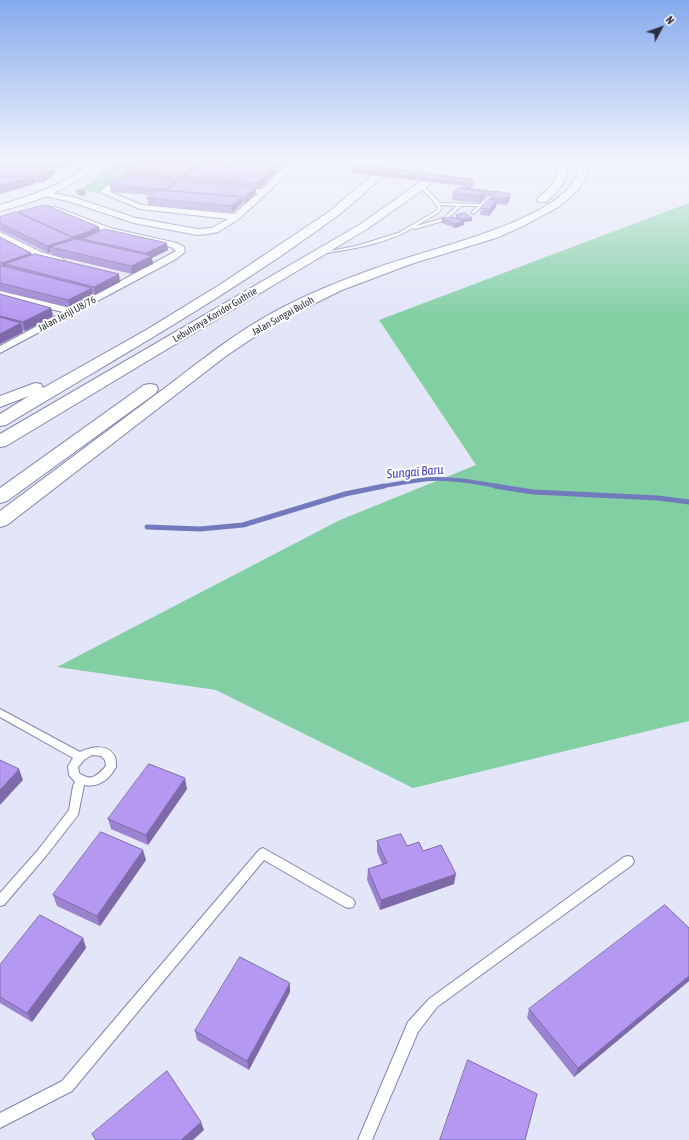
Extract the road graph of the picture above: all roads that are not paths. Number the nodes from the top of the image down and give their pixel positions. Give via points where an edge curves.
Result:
1 (27, 214) edge
2 (69, 214) edge
3 (116, 214) edge
4 (199, 214) edge
5 (238, 214) edge
6 (332, 214) edge
7 (381, 214) edge
8 (433, 214) edge
9 (450, 214) edge
10 (516, 214) edge
11 (537, 214) edge
12 (234, 218) junction
13 (351, 220) dead end
14 (0, 221) edge
15 (408, 230) junction
16 (0, 235) edge
17 (319, 253) junction
18 (70, 263) edge
19 (120, 275) edge
20 (134, 278) junction
21 (226, 287) junction
22 (0, 294) edge
23 (71, 311) junction
24 (0, 350) edge
25 (94, 365) junction
26 (0, 402) edge
27 (0, 421) edge
28 (0, 442) edge
29 (0, 497) edge
30 (0, 522) edge
31 (0, 713) edge
32 (80, 756) junction
33 (81, 781) junction
34 (628, 861) dead end
35 (0, 901) edge
36 (349, 903) dead end
37 (0, 1121) edge
38 (365, 1140) edge

1 - 14 street, Jalan Jeriji U8/76
2 - 20 street, Jalan Jeriji U8/76 via 107,230 174,245 181,249 177,255
3 - 12 street via 197,232 217,229
4 - 12 street
5 - 12 street
6 - 21 highway, Lebuhraya Koridor Guthrie
7 - 17 highway, Lebuhraya Koridor Guthrie
8 - 15 lane
9 - 15 lane via 445,219
10 - 29 highway, Jalan Sungai Buloh via 490,226 346,273 256,316 207,348
11 - 30 highway, Jalan Sungai Buloh via 495,234 407,261 337,287 270,320 221,353
13 - 21 highway via 314,248 273,271
15 - 17 lane via 380,241
16 - 18 street via 38,254
17 - 28 highway, Lebuhraya Koridor Guthrie
19 - 20 street
20 - 23 street, Jalan Jeriji U8/76
21 - 25 highway, Lebuhraya Koridor Guthrie
22 - 23 street
23 - 24 street, Jalan Jeriji U8/76
25 - 26 highway
25 - 27 highway, Lebuhraya Koridor Guthrie
31 - 32 lane
32 - 33 lane via 73,766 74,775
32 - 33 lane via 91,751 103,752 110,758 111,767 104,776 93,782
33 - 35 lane via 74,812
34 - 38 lane via 433,1003 413,1027
36 - 37 lane via 263,853 67,1086

